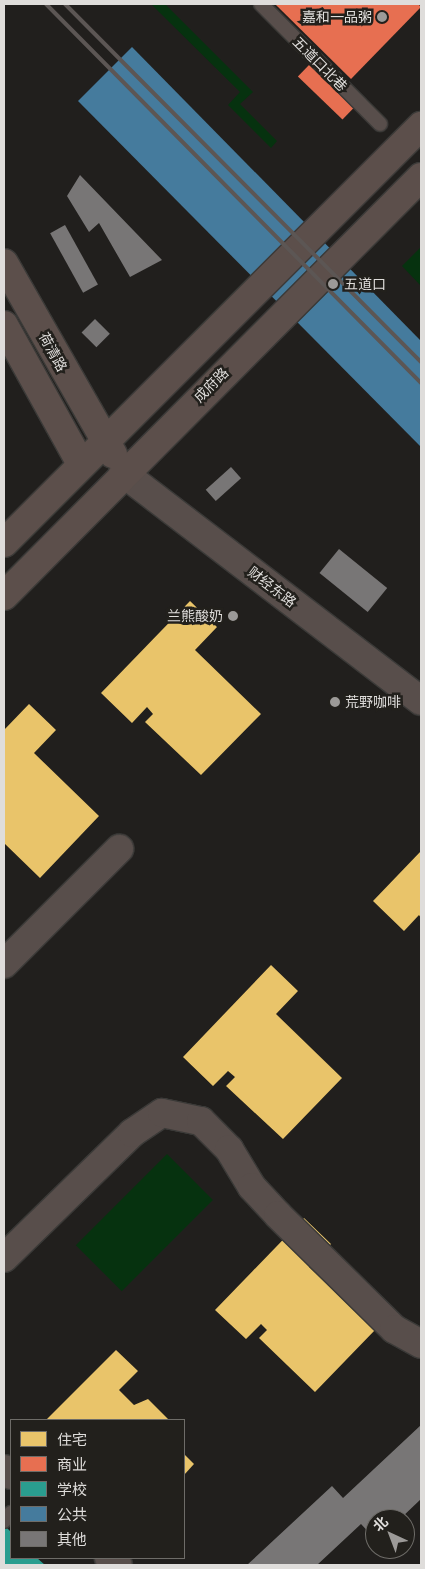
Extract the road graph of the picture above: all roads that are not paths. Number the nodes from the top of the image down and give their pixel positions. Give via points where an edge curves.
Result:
1 (260, 4) edge
2 (380, 124) dead end
3 (421, 126) edge
4 (421, 177) edge
5 (4, 264) edge
6 (4, 325) edge
7 (105, 440) junction
8 (82, 464) junction
9 (123, 473) junction
10 (4, 543) edge
11 (4, 596) edge
12 (421, 700) edge
13 (119, 849) dead end
14 (4, 964) edge
15 (4, 1258) edge
16 (421, 1344) edge

1 - 2 lane, 五道口北巷
3 - 7 main road
4 - 9 main road, 成府路
5 - 7 main road, 荷清路
6 - 8 main road
7 - 8 main road
7 - 9 main road, 荷清路
8 - 9 main road
8 - 10 main road
9 - 11 main road, 成府路
9 - 12 street, 财经东路
13 - 14 street
15 - 16 street via 132,1133 162,1113 201,1121 229,1149 252,1187 278,1215 394,1328

